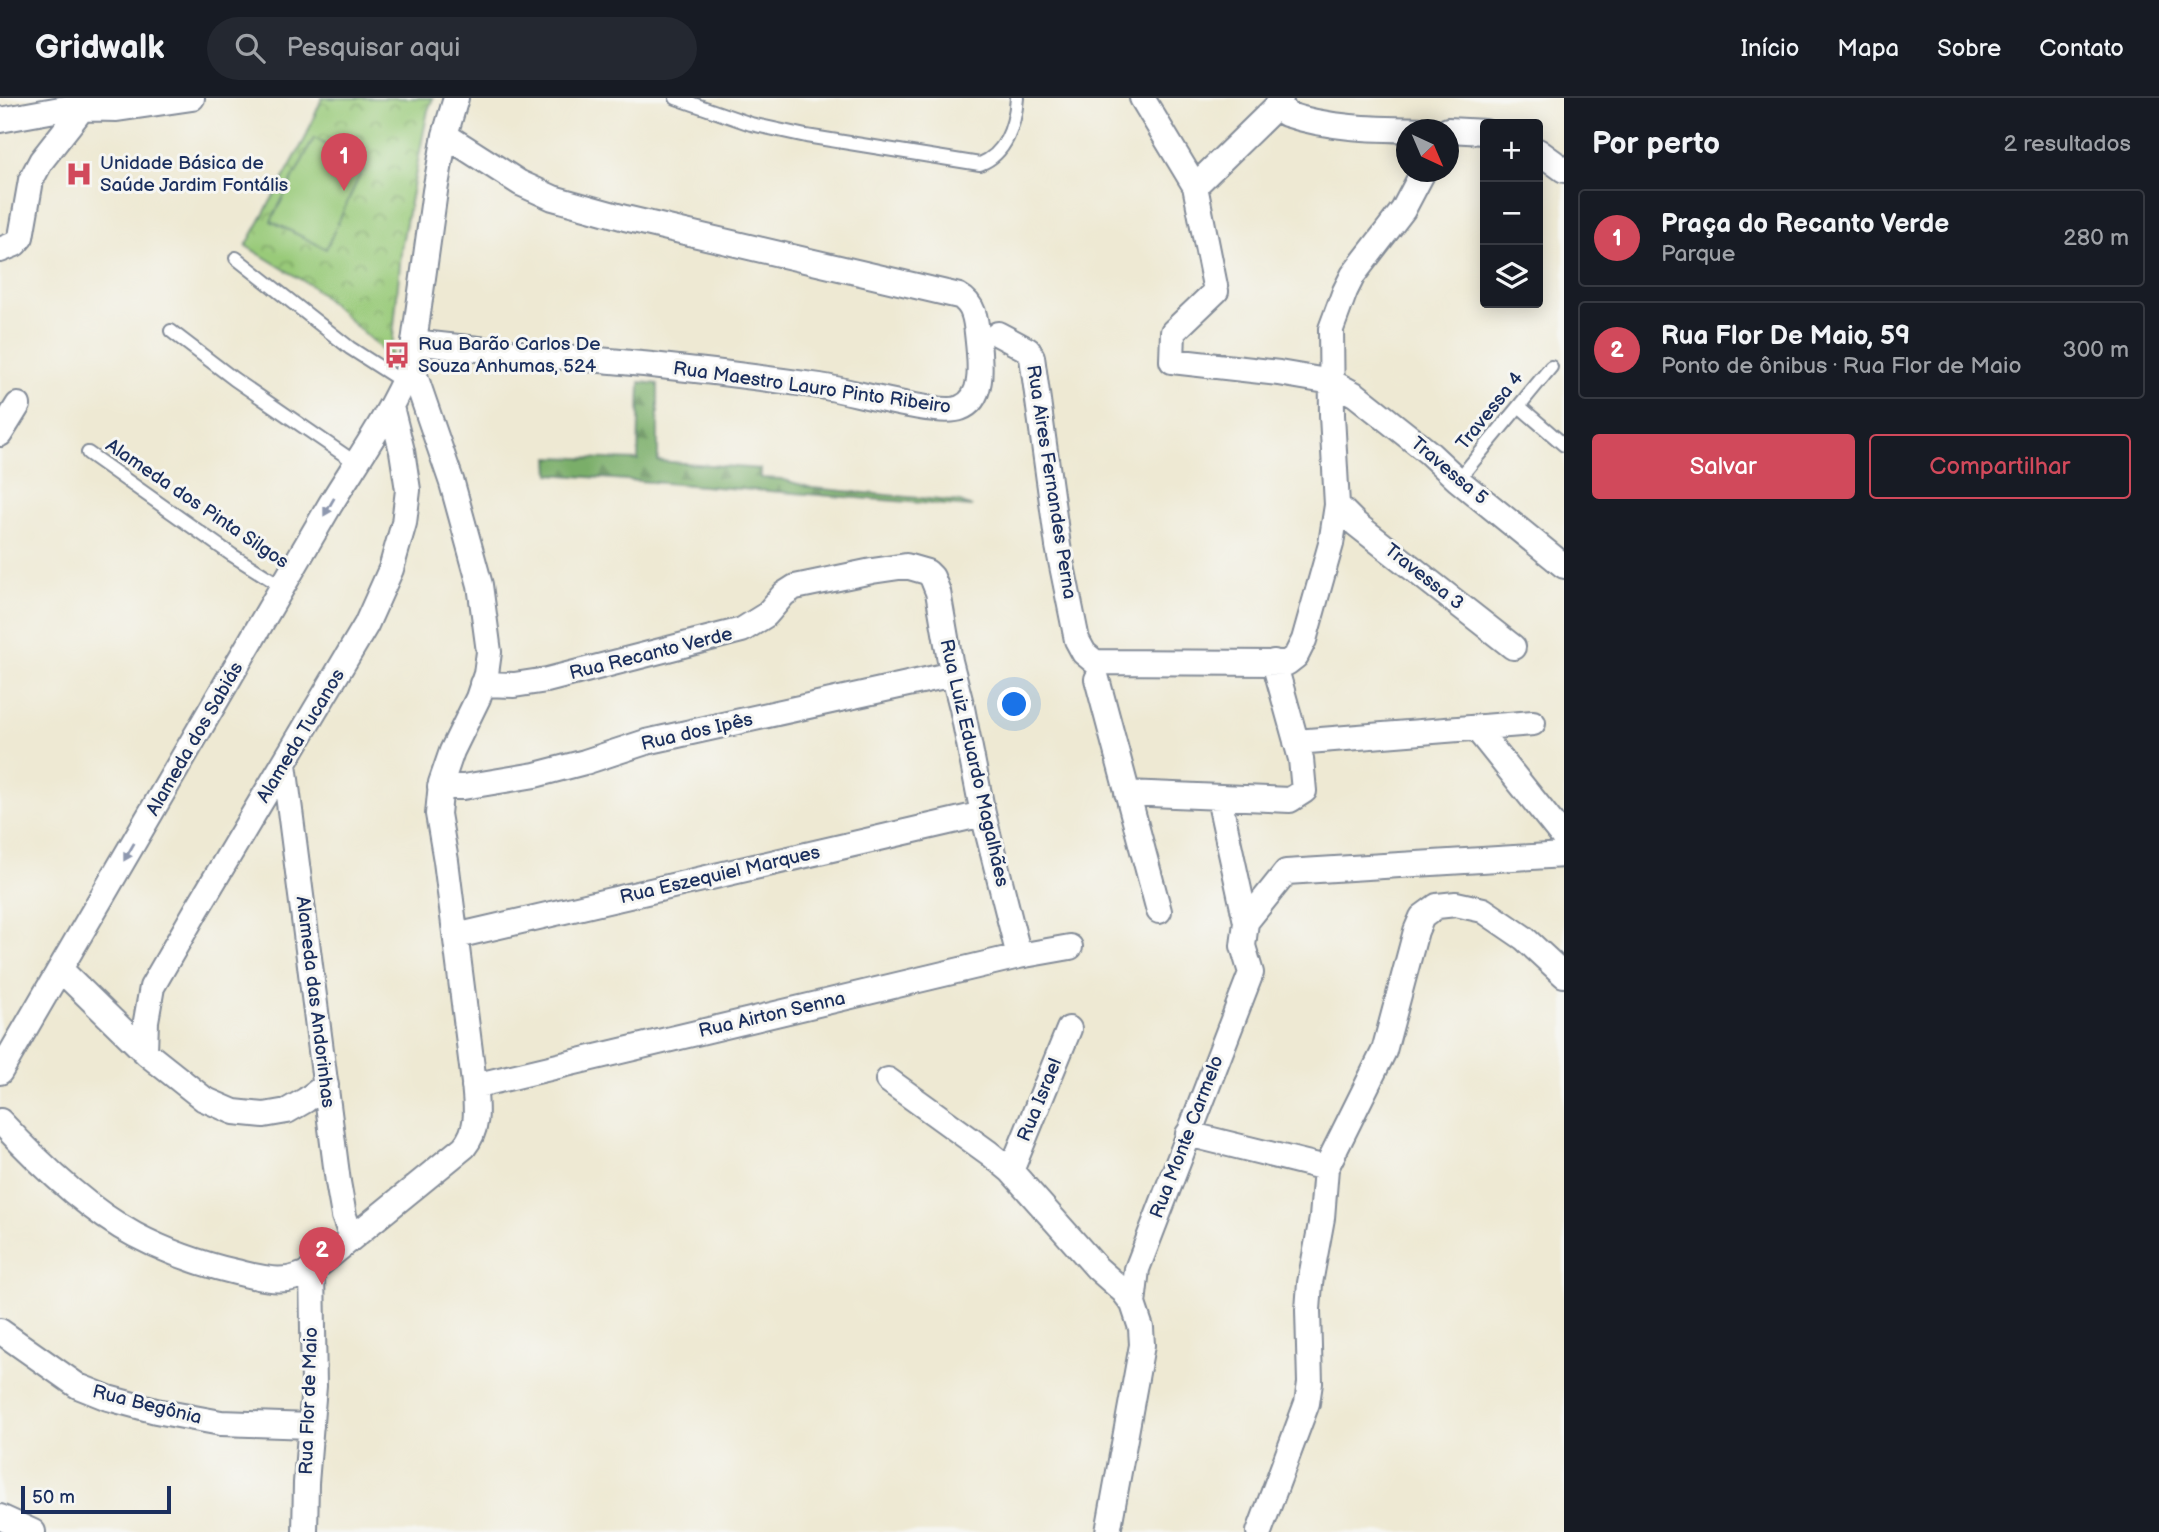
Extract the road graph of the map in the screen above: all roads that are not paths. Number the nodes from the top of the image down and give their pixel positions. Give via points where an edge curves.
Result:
1 (192, 98) edge
2 (456, 98) edge
3 (676, 98) edge
4 (1017, 98) edge
5 (1142, 98) edge
6 (87, 103) edge
7 (702, 103) edge
8 (1287, 103) edge
9 (0, 120) edge
10 (1396, 130) edge
11 (1459, 131) edge
12 (1480, 132) edge
13 (445, 135) junction
14 (1543, 155) edge
15 (1564, 170) edge
16 (1418, 182) edge
17 (1195, 186) junction
18 (0, 250) edge
19 (236, 258) dead end
20 (172, 331) dead end
21 (998, 334) dead end
22 (410, 363) junction
23 (1551, 367) dead end
24 (1332, 382) junction
25 (18, 405) dead end
26 (1519, 406) junction
27 (391, 407) junction
28 (0, 434) edge
29 (1564, 444) edge
30 (88, 453) dead end
31 (356, 463) junction
32 (1458, 480) junction
33 (1337, 505) junction
34 (1564, 566) edge
35 (927, 572) joint
36 (284, 587) junction
37 (1513, 647) dead end
38 (1274, 662) junction
39 (953, 674) junction
40 (1097, 679) dead end
41 (482, 684) junction
42 (1533, 723) dead end
43 (1476, 728) junction
44 (1296, 742) junction
45 (284, 764) junction
46 (440, 787) junction
47 (1128, 793) junction
48 (1219, 798) junction
49 (983, 814) junction
50 (1564, 838) edge
51 (1564, 855) edge
52 (1159, 911) dead end
53 (1246, 922) junction
54 (456, 936) junction
55 (1070, 947) dead end
56 (1019, 956) junction
57 (61, 970) junction
58 (1564, 975) edge
59 (1069, 1029) dead end
60 (145, 1052) junction
61 (0, 1072) edge
62 (888, 1080) dead end
63 (326, 1085) junction
64 (474, 1086) junction
65 (0, 1121) edge
66 (1188, 1134) junction
67 (1326, 1168) junction
68 (1011, 1171) junction
69 (352, 1238) junction
70 (312, 1270) junction
71 (1133, 1304) junction
72 (0, 1331) edge
73 (311, 1426) junction
74 (0, 1517) edge
75 (33, 1532) edge
76 (305, 1532) edge
77 (1108, 1532) edge
78 (1259, 1532) edge

1 - 6 street via 117,109
2 - 13 street
3 - 7 lane
4 - 7 lane via 1008,138 999,153 980,164 751,124
5 - 17 street
6 - 9 street
6 - 18 street via 31,180 21,237
8 - 10 street via 1318,124
8 - 17 street
11 - 12 street
13 - 22 street
13 - 22 street, Rua Maestro Lauro Pinto Ribeiro via 520,183 553,198 959,296 971,306 977,329 979,387 959,409 932,409 809,385 653,365 476,350
14 - 15 street
16 - 24 street via 1345,291 1331,329
17 - 24 street via 1216,291 1173,331 1172,361
19 - 22 lane via 350,348
20 - 31 lane
21 - 38 street, Rua Aires Fernandes Perna via 1028,350 1032,357 1058,547 1077,639 1089,658 1095,662
22 - 27 street, Alameda dos Sabiás
22 - 41 street via 452,483 480,585 489,652
23 - 26 lane, Travessa 4
24 - 32 street, Travessa 5 via 1428,452
24 - 33 street
25 - 28 street
26 - 29 lane
26 - 32 lane, Travessa 4
27 - 31 street, Alameda dos Sabiás
27 - 45 street, Alameda Tucanos via 408,490 391,569 366,625
30 - 36 lane, Alameda dos Pinta Silgos
31 -> 36 street, Alameda dos Sabiás
32 - 34 street, Travessa 5
33 - 37 street, Travessa 3
33 - 38 street via 1304,640 1287,663
35 - 39 street, Rua Luiz Eduardo Magalhães via 938,592
35 - 41 street, Rua Recanto Verde via 906,566 795,587 742,630 547,680
36 -> 57 street, Alameda dos Sabiás
38 - 44 street
39 - 46 street, Rua dos Ipês via 646,742 535,775
39 - 49 street, Rua Luiz Eduardo Magalhães
40 - 47 street
41 - 46 street
42 - 43 street
43 - 44 street
43 - 50 street
44 - 48 street via 1304,791 1290,800
45 - 60 street, Alameda Tucanos via 152,988
45 - 63 street, Alameda das Andorinhas
46 - 54 street via 438,814
47 - 48 street
47 - 52 street
48 - 53 street
49 - 54 street, Rua Eszequiel Marques
49 - 56 street, Rua Luiz Eduardo Magalhães
51 - 53 street via 1286,872
53 - 66 street, Rua Monte Carmelo via 1243,946 1251,973
54 - 64 street
55 - 56 street, Rua Airton Senna
56 - 64 street, Rua Airton Senna
57 - 60 street
57 - 61 street, Alameda dos Sabiás
58 - 67 street via 1524,938 1483,910 1456,904 1437,906 1422,917 1384,1051
59 - 68 street, Rua Israel
60 - 63 street via 204,1099 234,1112 264,1115 288,1111
62 - 68 street
63 - 69 street, Alameda das Andorinhas via 340,1194
64 - 69 street via 477,1117 472,1138
65 - 70 street via 41,1163 135,1235 213,1266 258,1277 290,1280
66 - 67 street
66 - 71 street, Rua Monte Carmelo via 1137,1269
67 - 78 street via 1310,1283 1307,1402
68 - 71 street
69 - 70 street
70 - 73 street, Rua Flor de Maio
71 - 77 street via 1142,1345
72 - 73 street, Rua Begônia via 78,1386 108,1398 221,1423
73 - 76 street, Rua Flor de Maio
74 - 75 street

